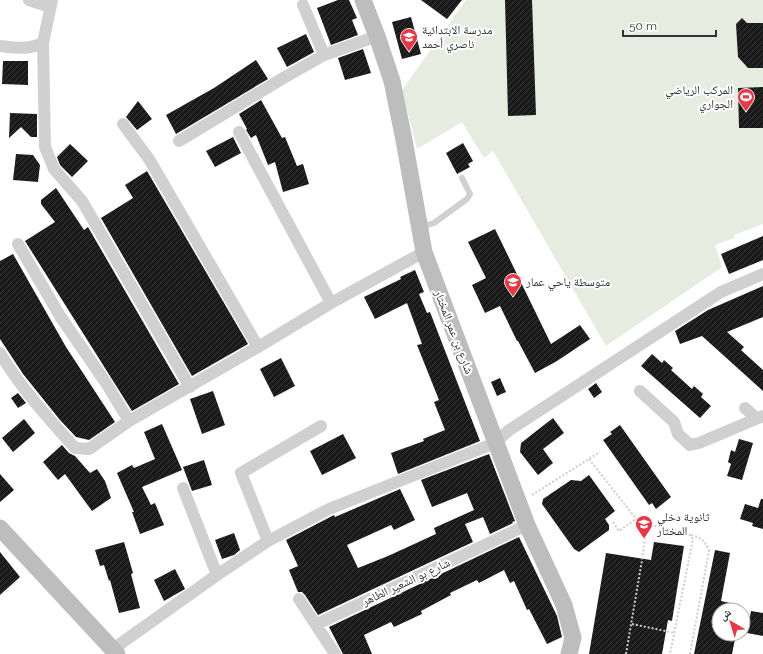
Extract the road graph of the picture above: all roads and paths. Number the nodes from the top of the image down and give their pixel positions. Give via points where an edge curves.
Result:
1 (29, 0) edge
2 (363, 0) edge
3 (51, 3) edge
4 (303, 5) dead end
5 (378, 36) junction
6 (43, 43) junction
7 (0, 46) edge
8 (324, 55) junction
9 (123, 124) dead end
10 (239, 132) dead end
11 (179, 141) dead end
12 (462, 178) dead end
13 (420, 228) junction
14 (18, 244) dead end
15 (424, 252) junction
16 (763, 274) edge
17 (331, 303) junction
18 (258, 347) junction
19 (0, 353) edge
20 (190, 387) junction
21 (640, 391) dead end
22 (745, 408) dead end
23 (760, 417) edge
24 (129, 421) junction
25 (321, 426) dead end
26 (495, 443) junction
27 (600, 452) dead end
28 (589, 459) junction
29 (183, 488) dead end
30 (519, 503) junction
31 (636, 519) junction
32 (613, 522) dead end
33 (647, 524) junction
34 (527, 525) junction
35 (0, 528) edge
36 (690, 535) junction
37 (268, 541) junction
38 (217, 575) junction
39 (299, 599) dead end
40 (317, 624) junction
41 (632, 624) junction
42 (675, 633) junction
43 (115, 652) edge
44 (335, 654) edge
45 (569, 654) edge
46 (626, 654) edge
47 (670, 654) edge
48 (690, 654) edge

1 - 3 street
2 - 5 street, شارع بن عمر المختار
3 - 6 street
4 - 8 street
5 - 8 street
5 - 13 street, شارع بن عمر المختار via 392,81
6 - 7 street via 24,48
6 - 20 street via 45,147 54,170 82,201
8 - 11 street
9 - 18 street via 149,159
10 - 17 street
12 - 13 lane via 470,194 467,199 434,223
13 - 15 street, شارع بن عمر المختار
14 - 24 street via 60,316
15 - 17 street
15 - 26 street, شارع بن عمر المختار
16 - 26 street via 721,292 508,431
17 - 18 street
18 - 20 street
19 - 24 street via 36,405 75,448 89,449
20 - 24 street
21 - 23 street via 674,422 678,434 690,445
22 - 23 street
25 - 37 street via 241,473
26 - 30 street, شارع بن عمر المختار
26 - 37 street via 329,510
27 - 28 path
28 - 30 path
28 - 31 path
29 - 38 street
30 - 34 street, شارع بن عمر المختار
31 - 32 path via 619,531
31 - 33 path
33 - 36 path via 688,532
33 - 41 path
34 - 40 street, شارع بو الشعير الطاهر
34 - 45 street, شارع بن عمر المختار via 564,605 572,638
35 - 43 street
36 - 42 path via 693,539
36 - 48 path via 699,537 709,550
37 - 38 street
38 - 43 street
39 - 40 street
40 - 44 street
41 - 42 path
41 - 46 path
42 - 47 path

